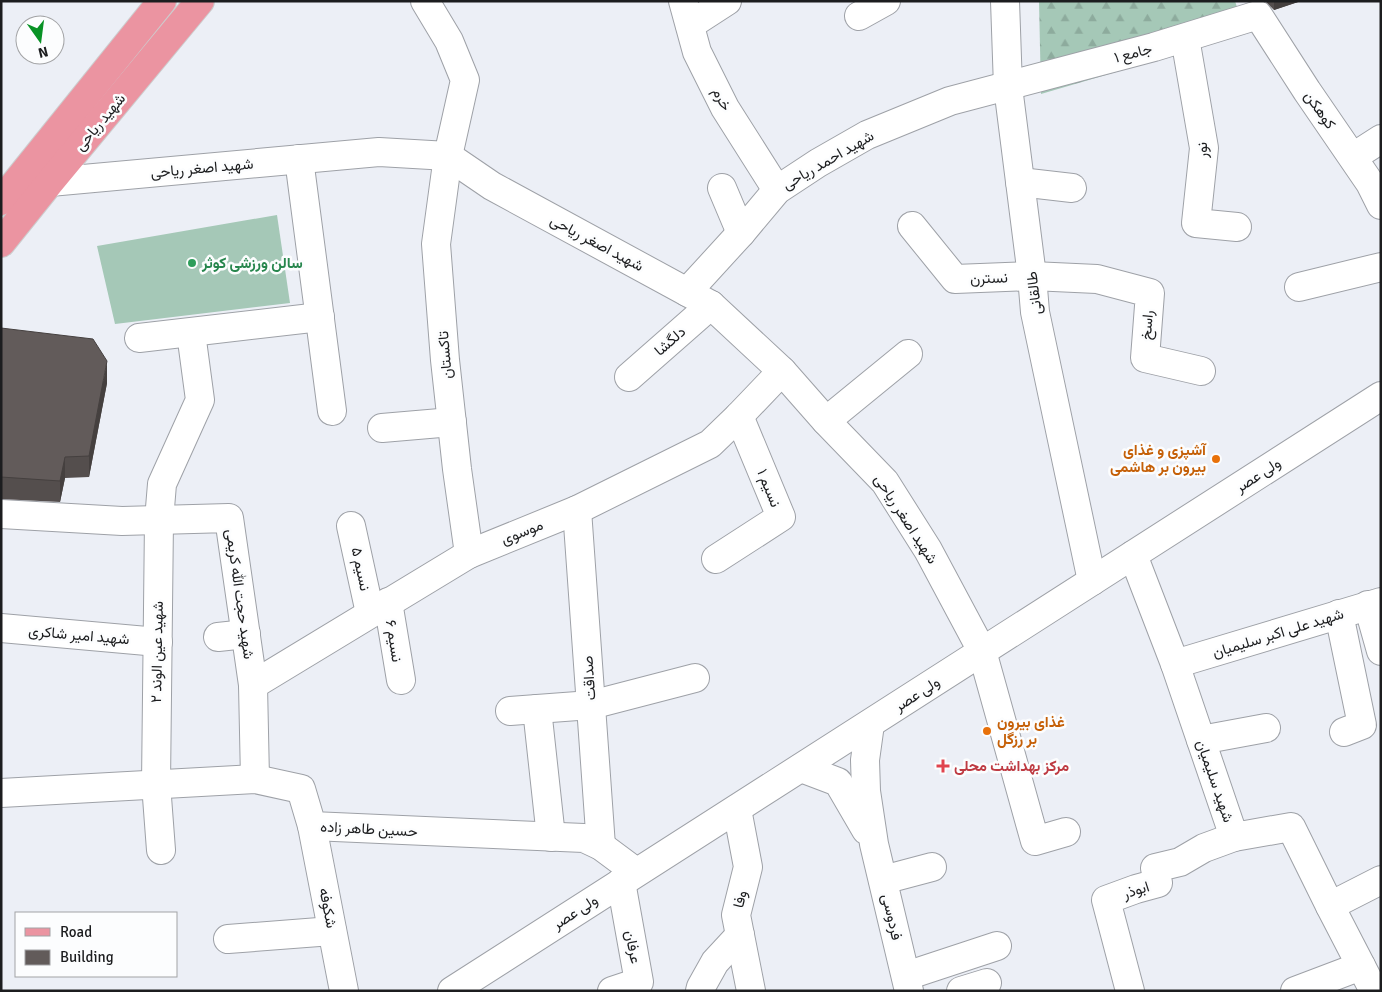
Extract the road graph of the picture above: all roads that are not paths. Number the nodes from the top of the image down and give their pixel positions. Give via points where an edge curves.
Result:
1 (162, 1) edge
2 (200, 1) edge
3 (425, 1) edge
4 (726, 1) edge
5 (886, 1) edge
6 (1005, 1) edge
7 (686, 13) edge
8 (859, 16) dead end
9 (1258, 16) joint
10 (1185, 38) junction
11 (1008, 87) junction
12 (1381, 140) edge
13 (448, 156) junction
14 (1353, 158) junction
15 (299, 159) junction
16 (50, 182) junction
17 (1020, 182) junction
18 (722, 188) dead end
19 (1072, 188) dead end
20 (777, 190) junction
21 (1, 201) edge
22 (1381, 205) edge
23 (912, 226) dead end
24 (1237, 228) dead end
25 (741, 233) junction
26 (1, 243) edge
27 (1381, 267) edge
28 (1032, 276) junction
29 (1299, 287) dead end
30 (687, 292) junction
31 (711, 305) junction
32 (320, 317) junction
33 (191, 333) junction
34 (139, 338) dead end
35 (908, 354) dead end
36 (782, 371) junction
37 (1201, 372) dead end
38 (629, 377) dead end
39 (1381, 396) edge
40 (332, 411) dead end
41 (739, 416) junction
42 (826, 421) junction
43 (452, 422) junction
44 (382, 428) dead end
45 (577, 510) junction
46 (1, 514) edge
47 (160, 520) junction
48 (351, 526) dead end
49 (469, 554) junction
50 (1133, 555) junction
51 (716, 559) dead end
52 (1092, 582) junction
53 (1374, 604) edge
54 (379, 607) junction
55 (1339, 614) junction
56 (1, 628) edge
57 (246, 634) junction
58 (218, 637) dead end
59 (158, 642) junction
60 (982, 651) junction
61 (1381, 651) edge
62 (1174, 664) junction
63 (695, 678) dead end
64 (401, 680) dead end
65 (253, 685) junction
66 (591, 705) junction
67 (536, 709) junction
68 (510, 711) dead end
69 (870, 724) junction
70 (1266, 728) dead end
71 (1344, 732) dead end
72 (1201, 740) junction
73 (801, 768) junction
74 (255, 779) junction
75 (156, 784) junction
76 (1, 793) edge
77 (736, 809) junction
78 (312, 826) junction
79 (1066, 832) dead end
80 (551, 837) junction
81 (1234, 837) junction
82 (874, 844) junction
83 (601, 846) junction
84 (161, 850) dead end
85 (932, 867) dead end
86 (628, 878) junction
87 (883, 880) junction
88 (1381, 880) edge
89 (1330, 906) junction
90 (332, 931) junction
91 (740, 935) junction
92 (228, 939) dead end
93 (997, 946) dead end
94 (1361, 966) junction
95 (908, 983) edge
96 (987, 983) dead end
97 (344, 991) edge
98 (452, 991) edge
99 (612, 991) edge
100 (700, 991) edge
101 (751, 991) edge
102 (961, 991) edge
103 (1130, 991) edge
104 (1296, 991) edge
105 (1374, 991) edge

1 - 21 main road, شهید ریاحی
2 - 16 main road, شهید ریاحی
3 - 13 street, تاکستان via 449,41 465,80
4 - 7 street
5 - 8 street
6 - 11 street, طالقانی
7 - 20 street, خرم via 698,52 725,108
9 - 10 street, جامع ۱
9 - 14 street, کوهکن
10 - 11 street, جامع ۱
10 - 24 street, نور via 1204,148 1196,223
11 - 17 street, طالقانی
11 - 20 street, شهید احمد ریاحی via 950,101 867,135
12 - 14 street
13 - 15 street, شهید اصغر ریاحی via 379,152
13 - 30 street, شهید اصغر ریاحی via 492,186
13 - 43 street, تاکستان via 436,244
14 - 22 street, کوهکن
15 - 16 street, شهید اصغر ریاحی
15 - 32 street
16 - 26 main road, شهید ریاحی
17 - 19 street
17 - 28 street, طالقانی
18 - 25 street
20 - 25 street, شهید احمد ریاحی
23 - 28 street, نسترن via 956,279
25 - 30 street, شهید احمد ریاحی
27 - 29 street
28 - 37 street, راسخ via 1097,279 1150,293 1145,358
28 - 52 street, طالقانی via 1036,312
30 - 31 street, شهید اصغر ریاحی
31 - 36 street, شهید اصغر ریاحی
31 - 38 street, دلگشا
32 - 33 street
32 - 40 street
33 - 34 street
33 - 47 street, شهید عین الوند ۲ via 200,400 162,484
35 - 42 street
36 - 41 street, موسوی
36 - 42 street, شهید اصغر ریاحی
39 - 50 street, ولی عصر
41 - 45 street, موسوی via 710,444
41 - 51 street, نسیم ۱ via 781,517
42 - 60 street, شهید اصغر ریاحی via 885,482 928,550
43 - 44 street
43 - 49 street, تاکستان
45 - 49 street, موسوی
45 - 66 street, صداقت
46 - 47 street, شهید حجت الله کریمی
47 - 57 street, شهید حجت الله کریمی via 229,518
47 - 59 street, شهید عین الوند ۲
48 - 54 street, نسیم ۵
49 - 54 street, موسوی
50 - 52 street, ولی عصر
50 - 62 street, شهید سلیمیان
52 - 60 street, ولی عصر
53 - 55 street, شهید علی اکبر سلیمیان
53 - 61 street
54 - 64 street, نسیم ۶
54 - 65 street, موسوی
55 - 62 street, شهید علی اکبر سلیمیان
55 - 71 street via 1362,726
56 - 59 street, شهید امیر شاکری
57 - 58 street
57 - 65 street, شهید حجت الله کریمی
59 - 75 street, شهید عین الوند ۲
60 - 69 street, ولی عصر
60 - 79 street, شهید اصغر ریاحی via 1035,841
62 - 72 street, شهید سلیمیان
63 - 66 street
65 - 74 street, شهید حجت الله کریمی
66 - 67 street
66 - 83 street, صداقت
67 - 68 street
67 - 80 street
69 - 73 street, ولی عصر
69 - 82 street, فردوسی via 865,760 866,791
70 - 72 street
72 - 81 street, شهید سلیمیان
73 - 77 street, ولی عصر
73 - 82 street, فردوسی via 838,782
74 - 75 street, حسین طاهر زاده
74 - 78 street, حسین طاهر زاده via 301,790
75 - 76 street, حسین طاهر زاده
75 - 84 street, شهید عین الوند ۲
77 - 86 street, ولی عصر
77 - 91 street, وفا via 748,867 736,915
78 - 80 street, حسین طاهر زاده
78 - 90 street, شکوفه
80 - 83 street, حسین طاهر زاده via 584,838
81 - 89 street, شهید سلیمیان via 1291,827
81 - 103 street, ابوذر via 1204,848 1180,862 1155,868 1158,883 1106,900
82 - 87 street, فردوسی
83 - 86 street, حسین طاهر زاده
85 - 87 street
86 - 98 street, ولی عصر
86 - 99 street, عرفان via 639,982
87 - 95 street, فردوسی
88 - 89 street
89 - 94 street, شهید سلیمیان
90 - 92 street
90 - 97 street, شکوفه
91 - 100 street via 715,962
91 - 101 street, وفا
93 - 95 street
94 - 104 street
94 - 105 street, شهید سلیمیان
96 - 102 street

